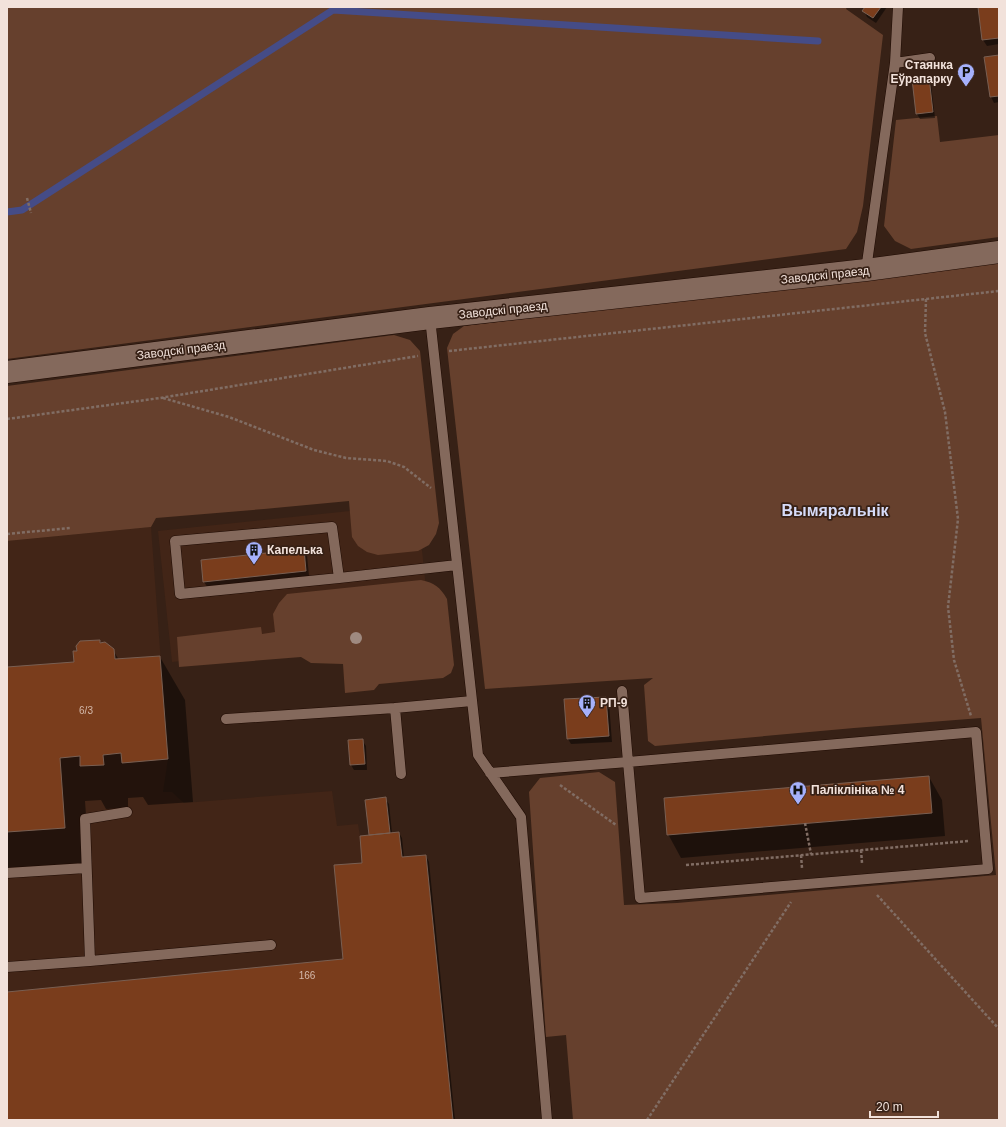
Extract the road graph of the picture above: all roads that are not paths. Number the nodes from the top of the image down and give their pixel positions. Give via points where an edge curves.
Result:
1 (898, 7) edge
2 (930, 58) dead end
3 (895, 63) junction
4 (999, 252) edge
5 (866, 270) junction
6 (430, 318) junction
7 (7, 372) edge
8 (457, 565) junction
9 (340, 578) junction
10 (622, 691) dead end
11 (472, 701) junction
12 (394, 708) junction
13 (226, 719) dead end
14 (628, 762) junction
15 (490, 773) junction
16 (401, 774) dead end
17 (127, 812) dead end
18 (86, 868) junction
19 (7, 873) edge
20 (271, 944) dead end
21 (90, 961) junction
22 (7, 967) edge
23 (547, 1120) edge

1 - 3 lane
2 - 3 lane
3 - 5 lane
4 - 5 street, Заводскі праезд
5 - 6 street, Заводскі праезд
6 - 7 street, Заводскі праезд
6 - 8 lane
8 - 9 lane
8 - 11 lane
9 - 9 lane via 180,594 175,541 332,527
10 - 14 lane
11 - 12 lane
11 - 15 lane via 478,755
12 - 13 lane
12 - 16 lane
14 - 14 lane via 976,732 988,869 640,898
14 - 15 lane
15 - 23 lane via 521,817
17 - 18 lane via 85,819
18 - 19 lane
18 - 21 lane
20 - 21 lane
21 - 22 lane

